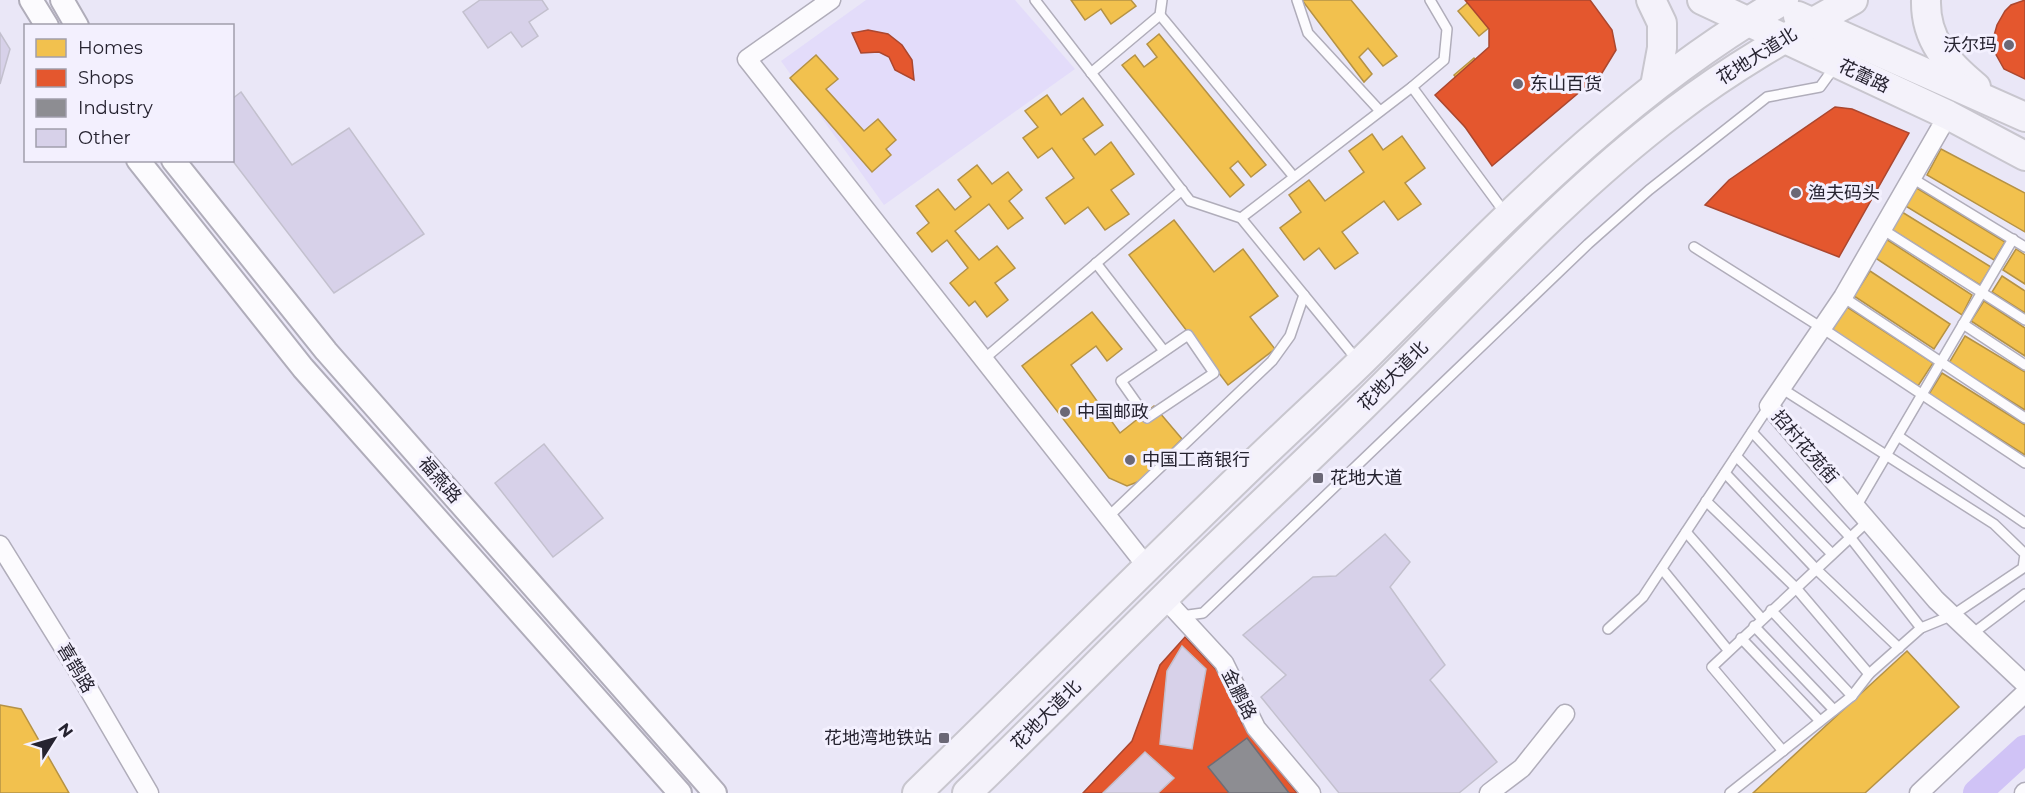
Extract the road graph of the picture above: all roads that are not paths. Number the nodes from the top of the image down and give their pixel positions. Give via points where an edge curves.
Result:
1 (31, 0) edge
2 (62, 0) edge
3 (831, 0) edge
4 (1035, 0) edge
5 (1162, 0) edge
6 (1298, 0) edge
7 (1430, 0) edge
8 (1651, 0) edge
9 (1702, 0) edge
10 (1853, 0) edge
11 (1926, 0) edge
12 (1768, 7) edge
13 (1160, 15) junction
14 (1811, 23) junction
15 (46, 24) edge
16 (76, 24) edge
17 (1783, 38) junction
18 (1837, 63) junction
19 (1091, 73) junction
20 (1655, 86) junction
21 (1412, 87) junction
22 (1993, 102) junction
23 (1380, 111) junction
24 (1948, 115) junction
25 (2025, 117) edge
26 (2025, 156) edge
27 (140, 162) edge
28 (175, 162) edge
29 (1294, 177) junction
30 (1912, 178) junction
31 (1182, 190) junction
32 (1507, 217) junction
33 (1241, 218) junction
34 (1882, 229) junction
35 (2013, 239) junction
36 (1694, 247) dead end
37 (2025, 247) edge
38 (1096, 263) junction
39 (1982, 292) junction
40 (1304, 295) junction
41 (1843, 297) junction
42 (2025, 320) edge
43 (1963, 324) junction
44 (1822, 328) junction
45 (1164, 351) junction
46 (984, 359) junction
47 (1941, 362) junction
48 (1360, 363) junction
49 (2025, 364) edge
50 (1781, 388) junction
51 (1922, 395) junction
52 (1769, 406) junction
53 (2025, 418) edge
54 (1752, 432) junction
55 (1898, 436) junction
56 (1887, 454) junction
57 (1736, 456) junction
58 (2025, 463) edge
59 (1725, 473) junction
60 (1706, 501) junction
61 (1862, 514) junction
62 (1108, 517) junction
63 (2025, 523) edge
64 (1686, 532) junction
65 (1850, 537) junction
66 (0, 545) edge
67 (1832, 554) junction
68 (1148, 568) junction
69 (1662, 569) junction
70 (1816, 569) junction
71 (1796, 588) junction
72 (2025, 594) edge
73 (1172, 607) junction
74 (1771, 610) junction
75 (1953, 615) junction
76 (1762, 619) junction
77 (1754, 626) junction
78 (1921, 628) junction
79 (1608, 629) dead end
80 (1972, 634) junction
81 (1741, 638) junction
82 (1899, 648) junction
83 (1728, 650) junction
84 (1869, 674) junction
85 (2025, 684) edge
86 (2025, 693) edge
87 (1852, 696) junction
88 (1834, 710) junction
89 (1565, 714) dead end
90 (1820, 721) junction
91 (1783, 751) junction
92 (149, 793) edge
93 (680, 793) edge
94 (715, 793) edge
95 (917, 793) edge
96 (968, 793) edge
97 (1311, 793) edge
98 (1489, 793) edge
99 (1730, 793) edge
100 (1919, 793) edge

1 - 15 street
2 - 16 street
3 - 46 street via 747,59
4 - 19 lane
5 - 13 lane
6 - 23 lane via 1308,33
7 - 21 lane via 1447,29 1444,60
8 - 20 main road via 1662,23
9 - 12 main road, 花蕾路
10 - 14 main road, 花地大道北
11 - 22 main road via 1934,42 1952,67
12 - 14 main road, 花蕾路
12 - 17 main road, 花蕾路
12 - 20 main road, 花地大道北
13 - 19 lane
13 - 29 lane
14 - 17 main road, 花地大道北
14 - 22 main road, 花蕾路
17 - 18 main road, 花蕾路
17 - 73 main road, 花地大道北 via 1681,106 1510,257
18 - 24 main road, 花蕾路
18 - 73 lane via 1820,87 1767,97 1649,190 1203,613
19 - 31 lane
20 - 32 main road, 花地大道北
21 - 23 lane
21 - 32 lane
22 - 25 main road, 花蕾路
23 - 29 lane
24 - 26 main road, 花蕾路
24 - 30 street, 招村花苑街
27 - 93 street, 福燕路 via 303,368
28 - 94 street, 福燕路 via 326,351
29 - 33 lane
30 - 34 street, 招村花苑街
30 - 35 lane
31 - 33 lane via 1190,201
31 - 38 lane
32 - 48 main road, 花地大道北
33 - 40 lane
34 - 39 lane
34 - 41 street, 招村花苑街
35 - 37 lane
35 - 39 lane
36 - 44 lane
38 - 45 lane
38 - 46 lane
39 - 42 lane
39 - 43 lane
40 - 48 lane
40 - 62 lane via 1290,336 1272,361
41 - 44 street, 招村花苑街
41 - 47 lane
43 - 47 lane
43 - 49 lane
44 - 50 street, 招村花苑街
44 - 51 lane
45 - 45 lane via 1121,381 1147,418 1214,373 1188,335
46 - 62 street
47 - 51 lane
47 - 53 lane
48 - 68 main road, 花地大道北
50 - 52 street, 招村花苑街
50 - 56 lane
51 - 55 lane
51 - 58 lane
52 - 54 lane
52 - 61 street, 招村花苑街
54 - 57 lane
54 - 65 lane
55 - 56 lane
55 - 63 lane
56 - 61 lane
56 - 75 lane via 1994,524 2025,554 2023,568
57 - 59 lane
57 - 67 lane
59 - 60 lane
59 - 70 lane
60 - 64 lane
60 - 71 lane
61 - 65 lane
61 - 75 street, 招村花苑街
62 - 68 street
64 - 69 lane
64 - 76 lane
65 - 67 lane
65 - 78 lane
66 - 92 street, 喜鹊路
67 - 70 lane
68 - 95 main road, 花地大道北
69 - 79 lane via 1643,597
69 - 83 lane
70 - 71 lane
70 - 82 lane
71 - 74 lane
71 - 84 lane
72 - 80 lane
73 - 96 main road, 花地大道北
73 - 97 street, 金鹏路 via 1224,663 1256,728
74 - 76 lane
74 - 87 lane
75 - 78 lane
75 - 80 street, 招村花苑街
76 - 77 lane
77 - 81 lane
77 - 88 lane
78 - 82 lane
80 - 85 street, 招村花苑街
81 - 83 lane
81 - 90 lane
82 - 84 lane
83 - 91 lane via 1712,667
84 - 87 lane
86 - 100 street
87 - 88 lane
88 - 90 lane
89 - 98 street via 1522,768
90 - 91 lane
91 - 99 lane

